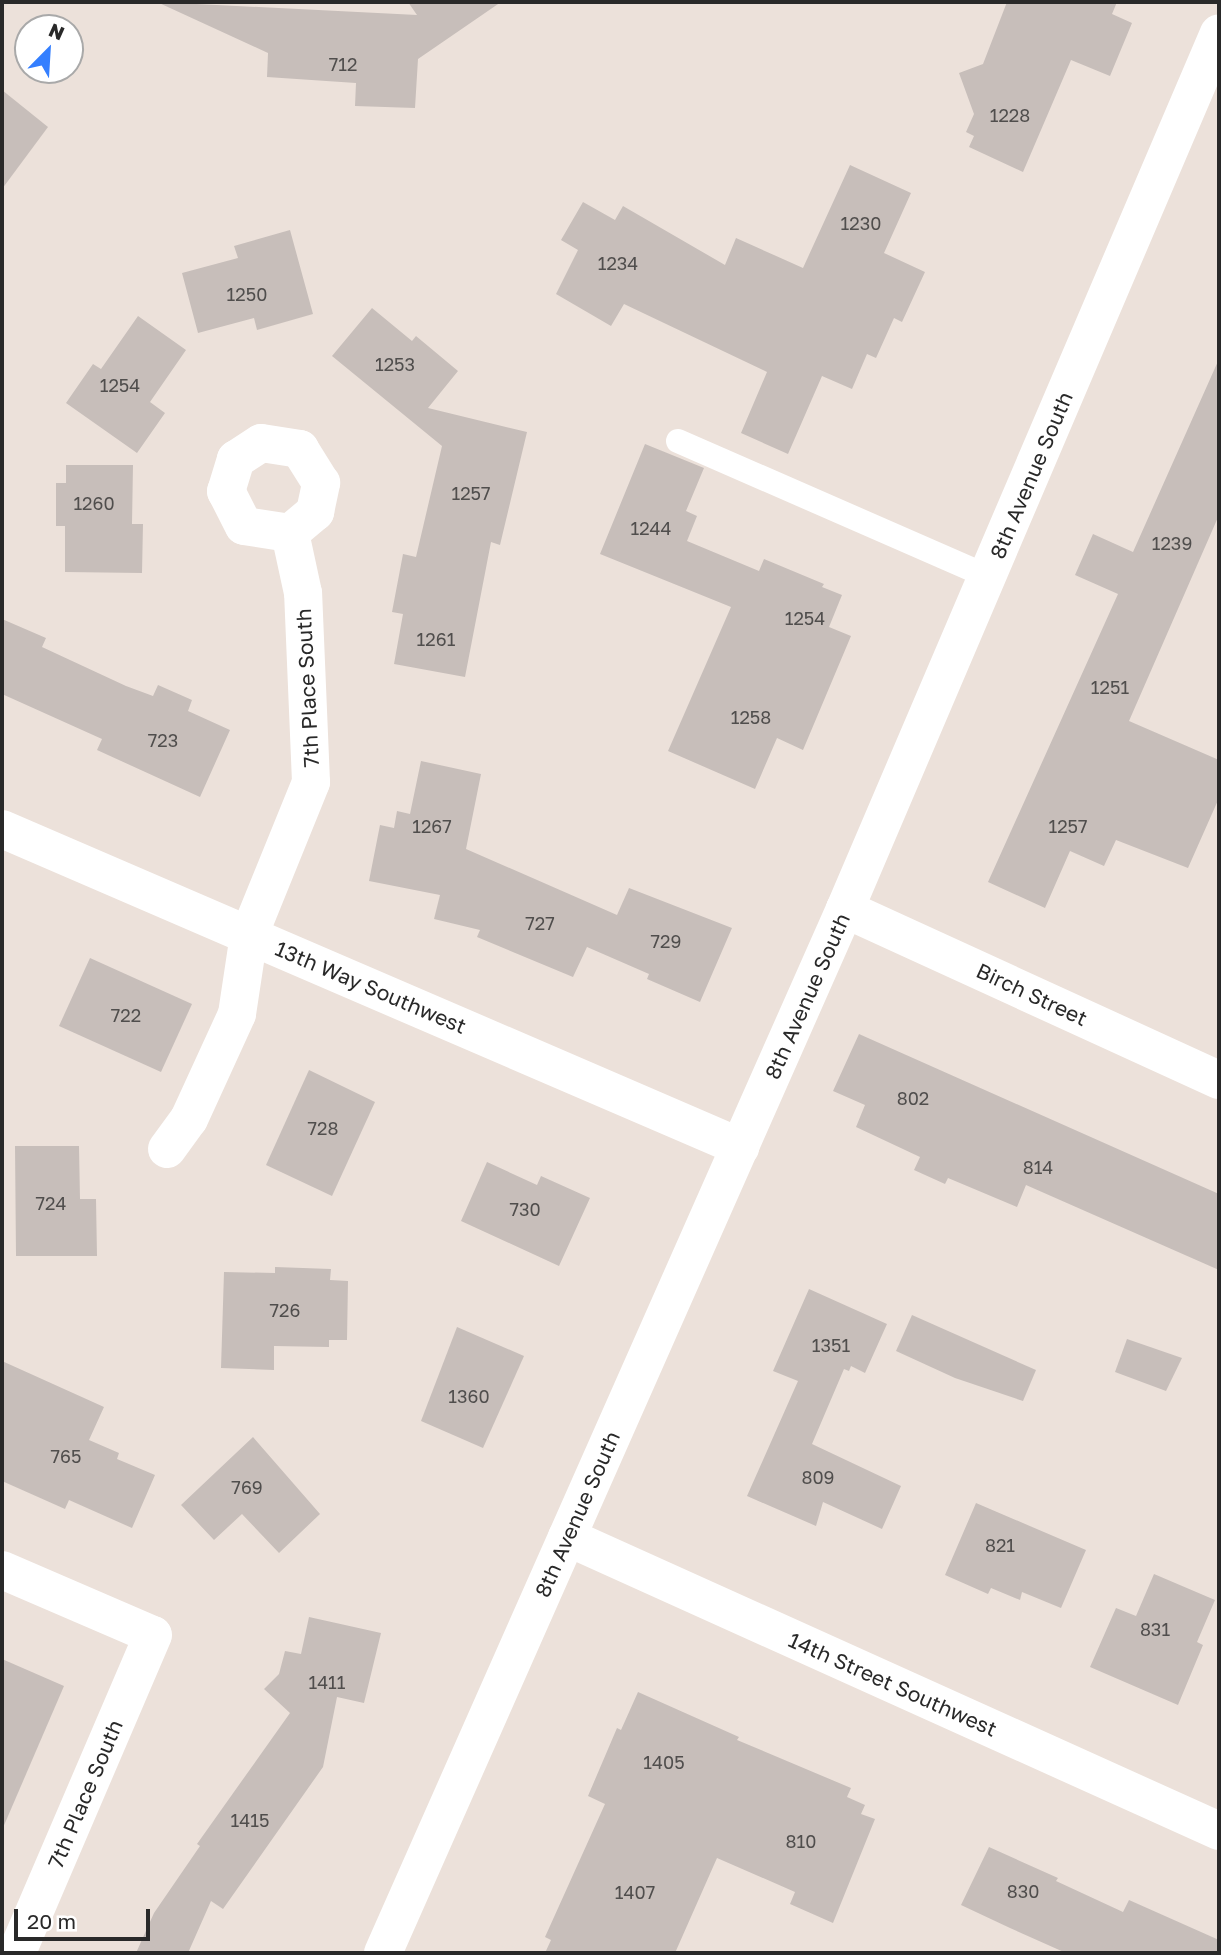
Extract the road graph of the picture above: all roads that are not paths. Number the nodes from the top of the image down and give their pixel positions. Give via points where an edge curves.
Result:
1 (1219, 33) edge
2 (678, 441) dead end
3 (290, 533) dead end
4 (987, 576) junction
5 (2, 829) edge
6 (845, 909) junction
7 (249, 935) junction
8 (1219, 1080) edge
9 (740, 1147) junction
10 (167, 1149) dead end
11 (567, 1537) junction
12 (2, 1570) edge
13 (1219, 1830) edge
14 (17, 1953) edge
15 (383, 1953) edge

1 - 4 street, 8th Avenue South
2 - 4 lane
3 - 7 street, 7th Place South via 303,593 312,782
4 - 6 street, 8th Avenue South
5 - 7 street, 13th Way Southwest
6 - 8 street, Birch Street
6 - 9 street, 8th Avenue South
7 - 9 street, 13th Way Southwest
7 - 10 street, 7th Place South via 237,1014 189,1119
9 - 11 street, 8th Avenue South
11 - 13 street, 14th Street Southwest
11 - 15 street, 8th Avenue South
12 - 14 street, 7th Place South via 153,1635

